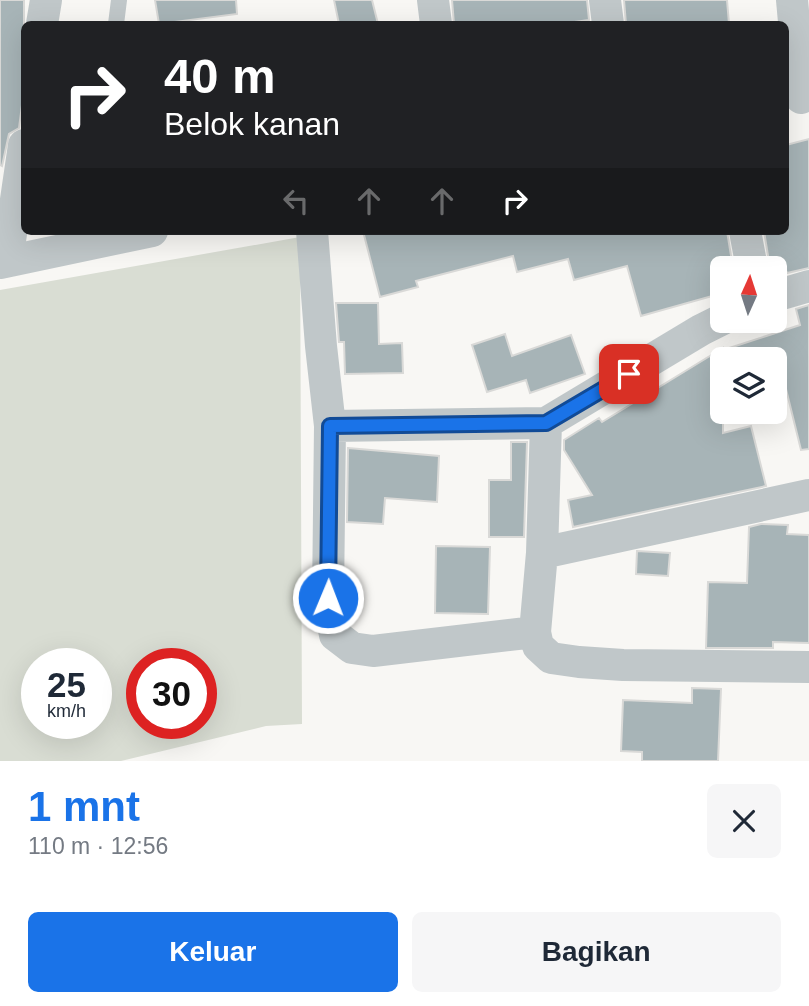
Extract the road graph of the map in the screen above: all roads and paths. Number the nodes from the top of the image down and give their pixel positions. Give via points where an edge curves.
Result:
1 (46, 0) edge
2 (118, 0) edge
3 (433, 0) edge
4 (605, 0) edge
5 (792, 0) edge
6 (42, 21) edge
7 (116, 21) edge
8 (436, 21) edge
9 (608, 21) edge
10 (799, 99) edge
11 (21, 163) edge
12 (121, 235) edge
13 (313, 235) edge
14 (746, 235) edge
15 (97, 238) edge
16 (750, 256) edge
17 (4, 262) edge
18 (809, 286) edge
19 (788, 292) edge
20 (710, 326) edge
21 (546, 423) junction
22 (330, 426) junction
23 (809, 495) edge
24 (541, 553) junction
25 (535, 632) junction
26 (809, 667) edge

1 - 6 street
2 - 7 lane
3 - 8 street
4 - 9 street
5 - 10 street
11 - 17 street
12 - 15 street
13 - 22 street
14 - 16 street
15 - 17 street
18 - 19 street
20 - 21 street
21 - 22 street
21 - 24 street
22 - 25 street via 328,598 335,635 352,648 373,651
23 - 24 street
24 - 25 street
25 - 26 street via 538,646 551,658 579,662

